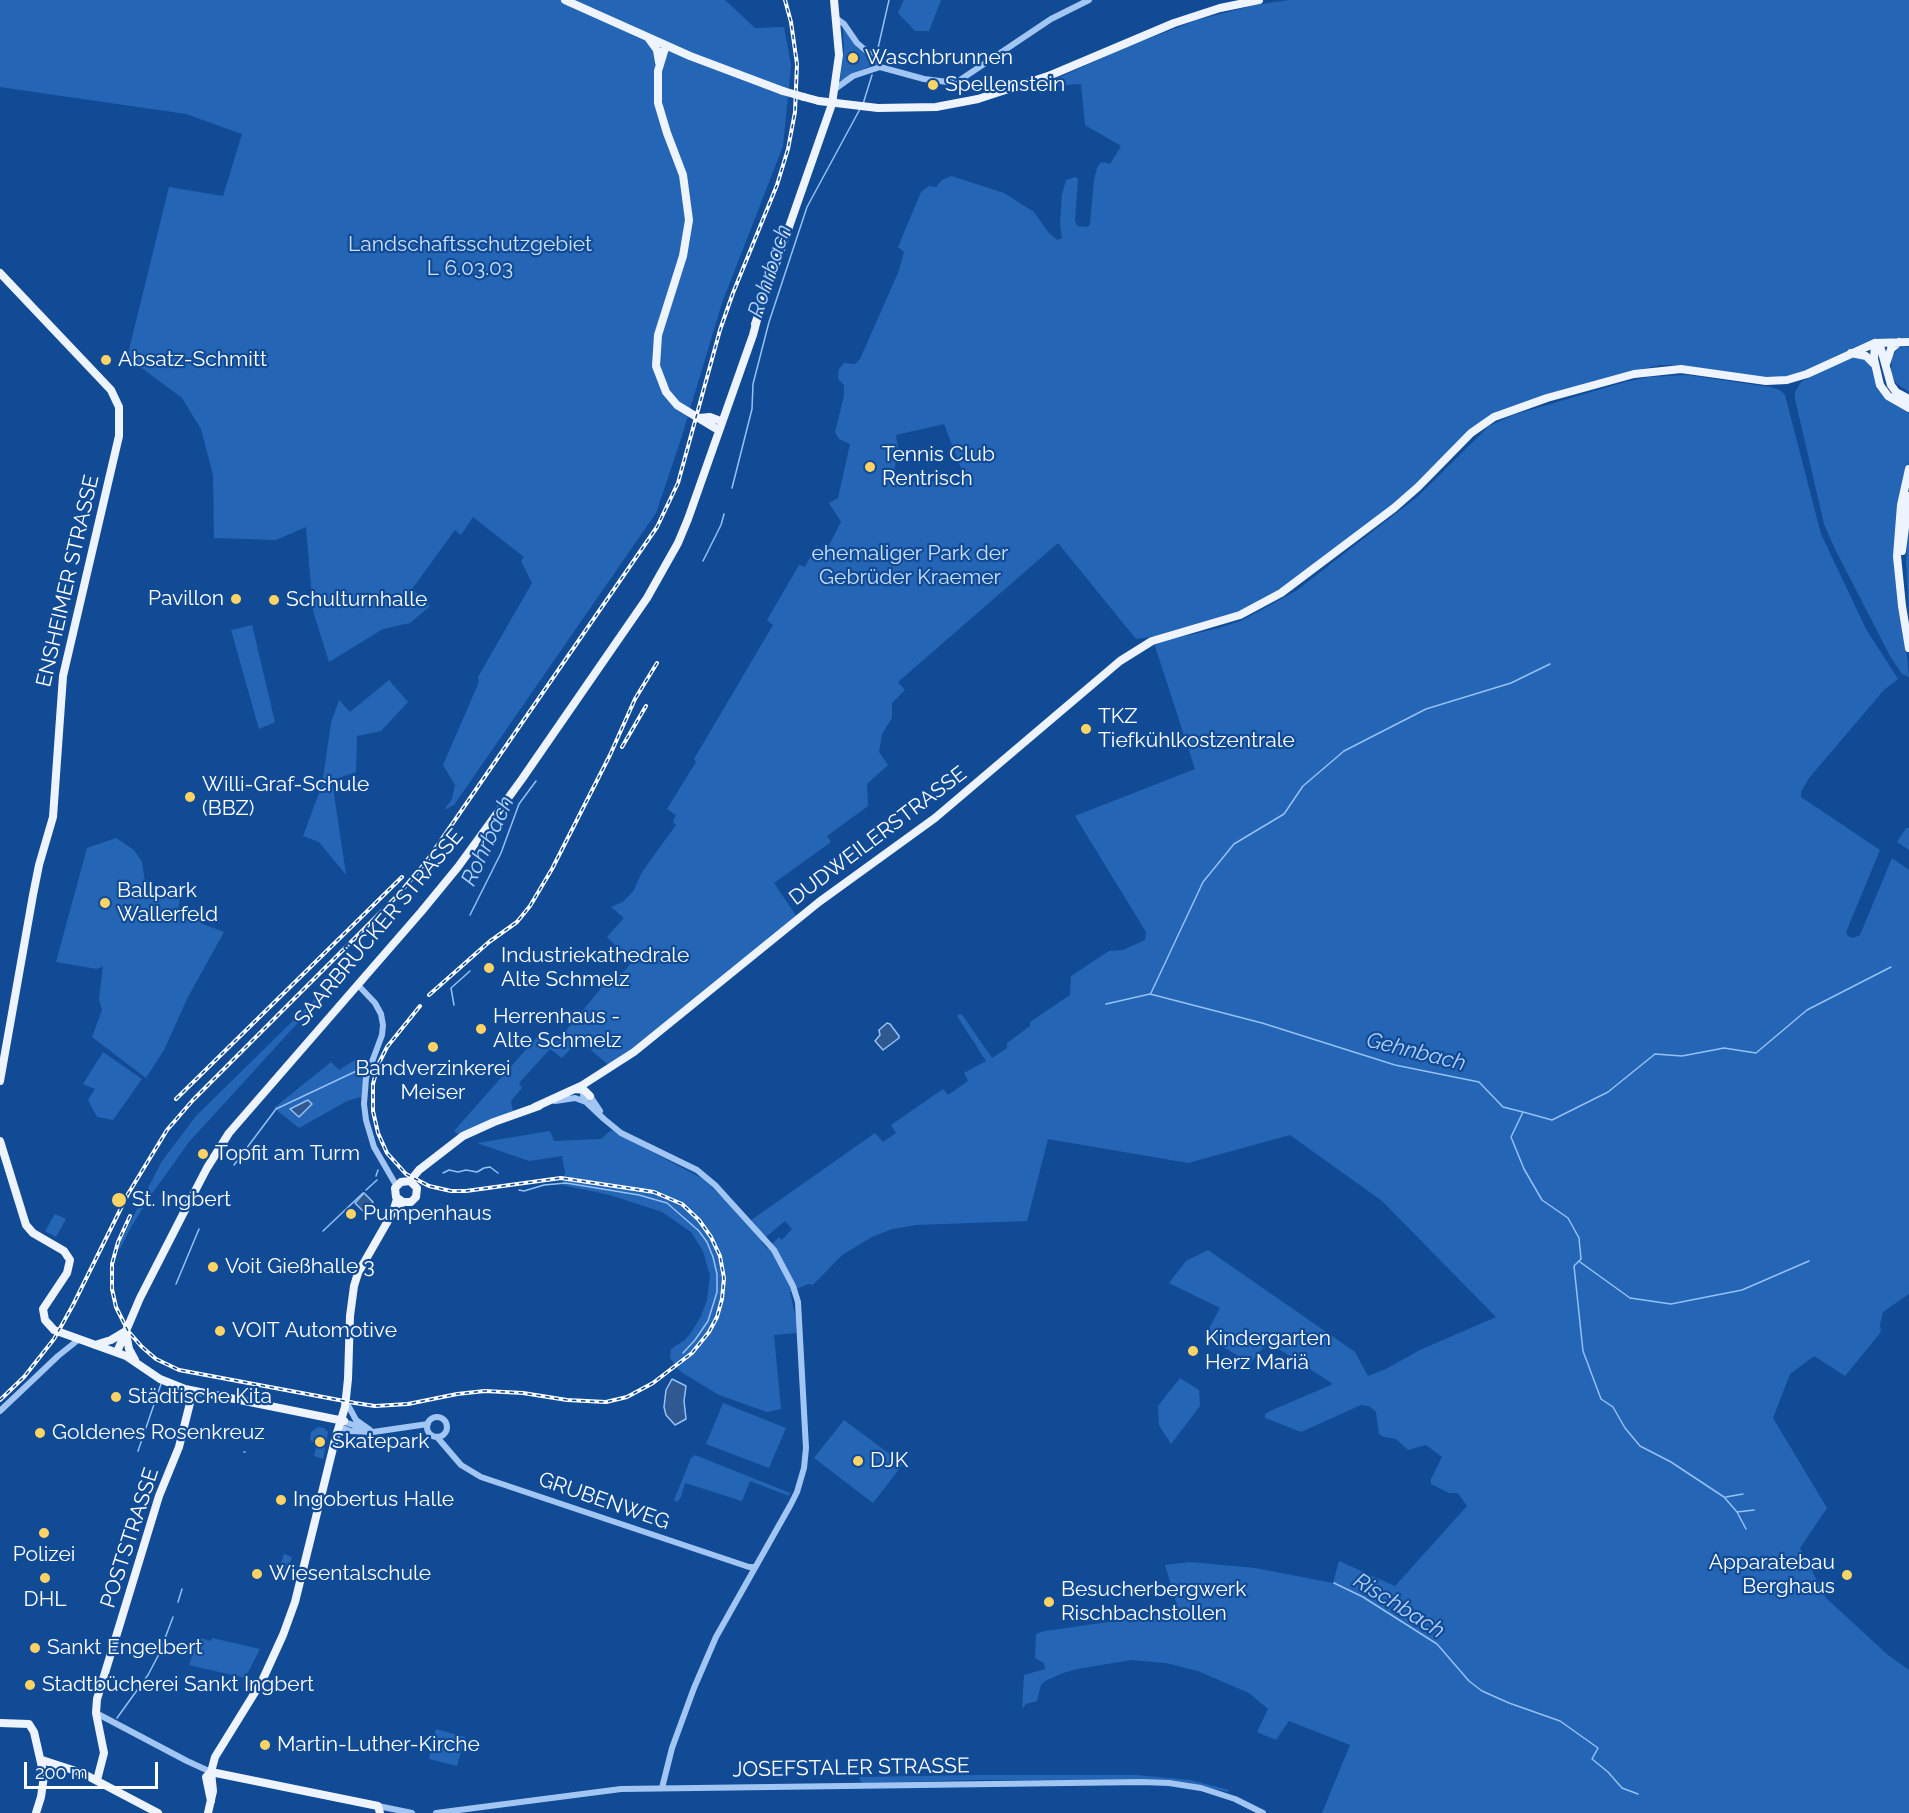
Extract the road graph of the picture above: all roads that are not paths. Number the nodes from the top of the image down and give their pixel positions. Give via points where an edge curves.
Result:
1 (565, 0) edge
2 (834, 0) edge
3 (1089, 0) edge
4 (1259, 0) edge
5 (837, 19) junction
6 (646, 36) junction
7 (666, 45) junction
8 (659, 64) junction
9 (880, 67) junction
10 (835, 89) junction
11 (0, 273) edge
12 (1905, 342) edge
13 (1875, 343) junction
14 (1851, 353) junction
15 (1875, 365) junction
16 (1886, 369) junction
17 (1909, 399) edge
18 (1909, 408) edge
19 (718, 424) junction
20 (1909, 469) edge
21 (1909, 496) edge
22 (1902, 606) junction
23 (1909, 648) edge
24 (358, 985) junction
25 (634, 1052) junction
26 (0, 1082) edge
27 (584, 1094) junction
28 (555, 1101) junction
29 (535, 1107) junction
30 (0, 1141) edge
31 (412, 1183) junction
32 (398, 1184) junction
33 (400, 1201) junction
34 (126, 1331) junction
35 (78, 1340) junction
36 (95, 1345) junction
37 (117, 1352) junction
38 (137, 1362) junction
39 (168, 1382) junction
40 (193, 1391) junction
41 (347, 1407) junction
42 (189, 1408) junction
43 (0, 1411) edge
44 (340, 1423) junction
45 (428, 1427) junction
46 (373, 1432) junction
47 (440, 1436) junction
48 (755, 1567) junction
49 (96, 1713) junction
50 (0, 1723) edge
51 (42, 1760) junction
52 (102, 1763) junction
53 (63, 1767) junction
54 (211, 1772) junction
55 (82, 1773) junction
56 (224, 1774) junction
57 (44, 1776) junction
58 (97, 1780) junction
59 (662, 1788) junction
60 (213, 1791) junction
61 (211, 1801) junction
62 (379, 1809) edge
63 (36, 1813) edge
64 (158, 1813) edge
65 (208, 1813) edge
66 (412, 1813) edge
67 (436, 1813) edge
68 (1263, 1813) edge

1 - 6 main road
2 - 5 main road, SAARBRÜCKER STRASSE
3 - 9 street via 965,77 948,82 914,78
4 - 7 main road, bridge via 1174,23 994,95 936,107 878,108 819,101
5 - 9 street
5 - 10 main road, SAARBRÜCKER STRASSE via 839,55
6 - 7 main road
6 - 8 main road via 657,50
7 - 8 main road
8 - 19 main road via 660,115 683,175 688,220 683,256 658,335 656,366 671,399 683,410
9 - 10 street via 853,76
10 - 19 main road, SAARBRÜCKER STRASSE
11 - 26 main road, ENSHEIMER STRASSE via 111,390 119,406 119,436 63,676 53,817 36,879
12 - 13 main road, DUDWEILERSTRASSE
12 - 16 main road via 1889,351
13 - 14 main road, DUDWEILERSTRASSE
13 - 15 main road
13 - 16 main road via 1881,349
14 - 15 main road via 1866,356
14 - 25 main road, DUDWEILERSTRASSE via 1808,374 1775,382 1689,369 1634,374 1507,412 1486,422 1394,508 1281,593 1240,615 1142,647 1102,676 923,828 819,902
15 - 18 main road via 1884,391
16 - 17 main road via 1893,388
19 - 24 main road, SAARBRÜCKER STRASSE via 678,543 638,613 458,867
20 - 22 main road via 1897,540
21 - 22 main road via 1902,540
22 - 23 main road
24 - 32 street via 375,1003 382,1019 382,1035 366,1078 366,1120 381,1160
24 - 34 main road, SAARBRÜCKER STRASSE via 224,1140
25 - 27 main road, DUDWEILERSTRASSE
25 - 27 main road, DUDWEILERSTRASSE
27 - 28 main road, DUDWEILERSTRASSE
27 - 28 street
27 - 29 main road, DUDWEILERSTRASSE
27 - 48 street via 607,1122 626,1136 708,1178 768,1242 796,1295 804,1468 797,1492
28 - 29 main road, DUDWEILERSTRASSE
29 - 31 main road, DUDWEILERSTRASSE via 474,1130 427,1164
30 - 35 main road via 26,1225 68,1255 69,1268 45,1304 43,1316 54,1330
31 - 32 main road
31 - 33 main road, DUDWEILERSTRASSE via 417,1190 415,1198 411,1202
32 - 33 main road, DUDWEILERSTRASSE via 394,1191
33 - 41 main road, DUDWEILERSTRASSE via 354,1286
34 - 36 main road
34 - 37 main road, SAARBRÜCKER STRASSE
34 - 38 main road via 129,1349
35 - 36 main road
35 - 43 street
36 - 37 main road
37 - 38 main road
38 - 39 main road
39 - 40 main road
39 - 42 main road via 184,1395
40 - 42 main road, POSTSTRASSE
40 - 44 main road via 291,1409
41 - 44 main road, DUDWEILERSTRASSE
41 - 46 street via 360,1425
42 - 49 main road, POSTSTRASSE via 102,1680
44 - 46 street via 350,1431
44 - 54 main road, DUDWEILERSTRASSE via 295,1602 283,1635 262,1681 215,1757
45 - 46 street
45 - 47 street via 431,1435
45 - 47 street via 434,1418 442,1419 447,1427
47 - 48 street, GRUBENWEG via 465,1469 481,1477
48 - 59 street via 716,1637 694,1688
49 - 52 main road
49 - 54 street
50 - 51 main road via 29,1724
51 - 53 main road
51 - 57 main road
52 - 55 main road
52 - 58 main road
53 - 55 main road
53 - 57 main road
54 - 56 main road
54 - 60 main road
54 - 61 main road via 206,1778
55 - 58 main road
56 - 60 main road
56 - 62 main road
57 - 63 main road
58 - 64 main road
59 - 67 street, JOSEFSTALER STRASSE via 603,1790
59 - 68 street, JOSEFSTALER STRASSE via 1169,1783 1214,1791
60 - 61 main road
61 - 65 main road
62 - 66 street

